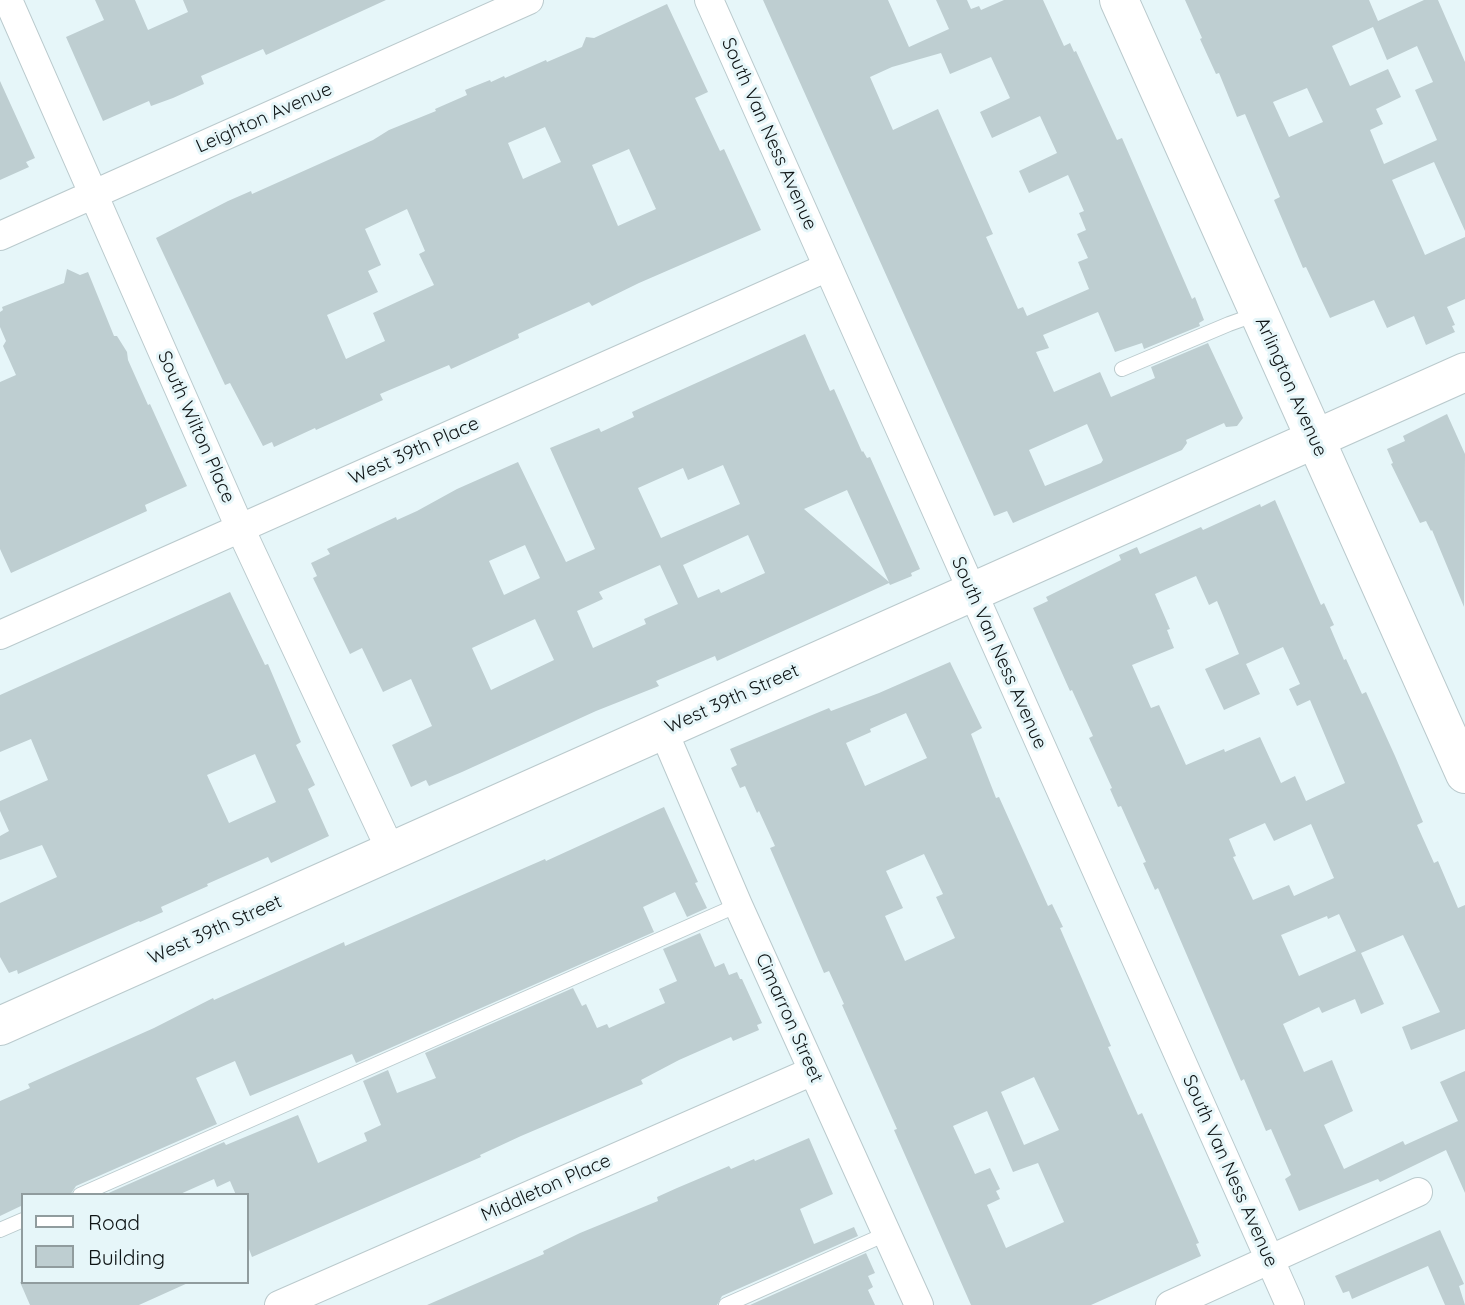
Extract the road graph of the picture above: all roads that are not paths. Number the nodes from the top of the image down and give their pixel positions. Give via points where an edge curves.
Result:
1 (8, 0) edge
2 (528, 0) edge
3 (709, 0) edge
4 (1119, 0) edge
5 (94, 194) junction
6 (0, 236) edge
7 (828, 267) junction
8 (1258, 314) junction
9 (1122, 369) dead end
10 (1465, 372) edge
11 (1314, 439) junction
12 (240, 528) junction
13 (972, 592) junction
14 (0, 635) edge
15 (663, 730) junction
16 (1465, 774) edge
17 (391, 851) junction
18 (738, 905) junction
19 (0, 1026) edge
20 (813, 1071) junction
21 (1418, 1192) dead end
22 (85, 1193) edge
23 (21, 1221) edge
24 (0, 1230) edge
25 (886, 1234) junction
26 (1269, 1261) junction
27 (279, 1305) edge
28 (726, 1305) edge
29 (919, 1305) edge
30 (1170, 1305) edge
31 (1290, 1305) edge

1 - 5 street, South Wilton Place
2 - 5 street, Leighton Avenue
3 - 7 street, South Van Ness Avenue
4 - 8 street, Arlington Avenue
5 - 6 street, Leighton Avenue
5 - 12 street, South Wilton Place
7 - 12 street, West 39th Place
7 - 13 street, South Van Ness Avenue
8 - 9 lane
8 - 11 street, Arlington Avenue
10 - 11 street, West 39th Street
11 - 13 street, West 39th Street
11 - 16 street, Arlington Avenue
12 - 14 street, West 39th Place
12 - 17 street, South Wilton Place
13 - 15 street, West 39th Street
13 - 26 street, South Van Ness Avenue
15 - 17 street, West 39th Street
15 - 18 street, Cimarron Street
17 - 19 street, West 39th Street
18 - 20 street, Cimarron Street
18 - 22 lane
20 - 25 street, Cimarron Street
20 - 27 street, Middleton Place
21 - 26 street
23 - 24 lane
25 - 28 lane
25 - 29 street, Cimarron Street
26 - 30 street
26 - 31 street, South Van Ness Avenue

